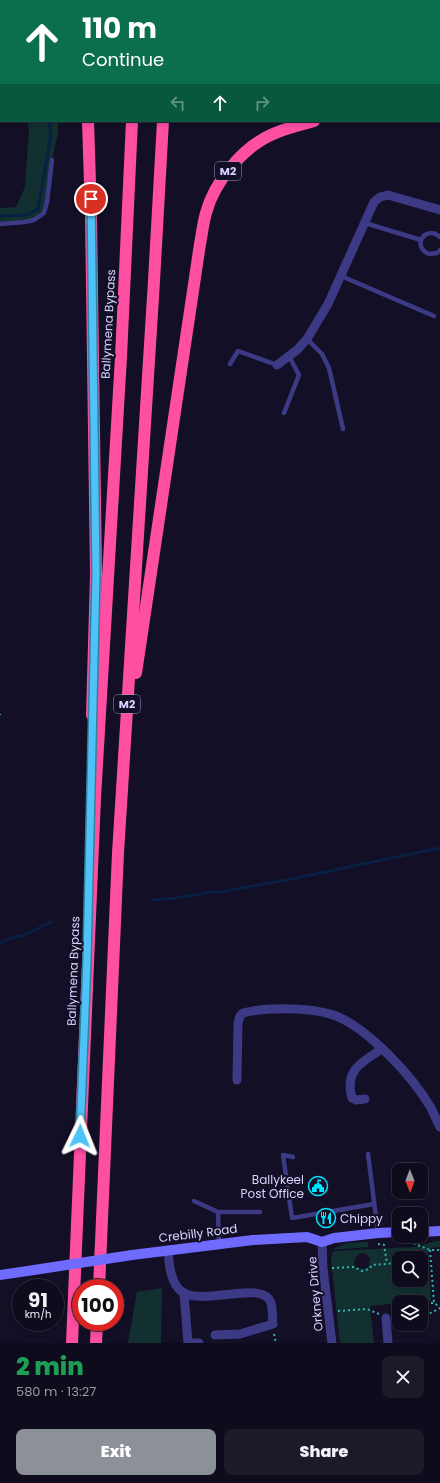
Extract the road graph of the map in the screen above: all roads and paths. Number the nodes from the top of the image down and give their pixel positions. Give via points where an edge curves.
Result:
1 (88, 122) edge
2 (132, 122) edge
3 (163, 122) edge
4 (311, 122) edge
5 (52, 160) dead end
6 (440, 210) edge
7 (365, 223) junction
8 (0, 224) edge
9 (440, 237) edge
10 (421, 240) junction
11 (440, 250) edge
12 (341, 276) junction
13 (434, 316) dead end
14 (307, 340) junction
15 (289, 356) junction
16 (230, 364) dead end
17 (277, 365) joint
18 (284, 412) dead end
19 (343, 429) dead end
20 (118, 853) junction
21 (87, 961) junction
22 (382, 1049) junction
23 (237, 1080) dead end
24 (365, 1099) dead end
25 (440, 1127) edge
26 (368, 1154) dead end
27 (293, 1157) dead end
28 (194, 1201) dead end
29 (374, 1204) junction
30 (218, 1212) junction
31 (260, 1212) dead end
32 (440, 1231) edge
33 (392, 1232) edge
34 (428, 1232) edge
35 (378, 1233) junction
36 (322, 1242) junction
37 (414, 1243) edge
38 (219, 1244) junction
39 (377, 1244) dead end
40 (168, 1250) junction
41 (430, 1250) junction
42 (440, 1250) edge
43 (428, 1260) edge
44 (431, 1260) junction
45 (387, 1263) junction
46 (392, 1263) edge
47 (323, 1268) junction
48 (0, 1275) edge
49 (99, 1279) edge
50 (184, 1294) junction
51 (428, 1303) edge
52 (434, 1303) junction
53 (440, 1308) edge
54 (328, 1312) junction
55 (428, 1314) edge
56 (386, 1318) joint
57 (97, 1331) edge
58 (215, 1335) dead end
59 (72, 1343) edge
60 (96, 1343) edge
61 (199, 1343) edge
62 (332, 1343) edge
63 (388, 1343) edge

1 - 21 highway, M2 via 96,574
2 - 21 highway, Ballymena Bypass / M2
3 - 20 highway, M2
4 - 20 highway, M2 via 273,134 242,154 217,187 206,212 131,699
5 - 8 lane via 44,213 34,220
6 - 7 street via 388,195 374,202
7 - 10 lane
7 - 12 street
9 - 10 lane via 429,233
10 - 11 lane via 421,247 426,253 433,255
12 - 13 lane
12 - 14 street
14 - 15 street
14 - 19 lane via 322,354 329,368
15 - 17 street
15 - 18 lane via 299,376
16 - 17 lane via 238,351
20 - 49 highway, M2
21 - 59 highway, Ballymena Bypass / M2
22 - 23 street via 349,1022 323,1012 273,1010 243,1013 238,1023
22 - 24 street via 360,1063 353,1071 350,1080 352,1098
22 - 25 street via 416,1087 431,1108
26 - 29 lane
27 - 29 lane via 283,1155 292,1218
28 - 30 lane
29 - 35 lane
30 - 31 lane
30 - 38 lane
32 - 34 street
33 - 35 street, Crebilly Road
35 - 36 street, Crebilly Road via 334,1238
36 - 38 street, Crebilly Road via 307,1237
36 - 47 street, Orkney Drive
37 - 41 path
38 - 40 street, Crebilly Road
39 - 45 path via 384,1245
40 - 48 street, Crebilly Road, bridge
40 - 50 street via 170,1271 178,1288
41 - 42 path
41 - 44 path
43 - 44 path
44 - 52 path
45 - 46 path
45 - 47 path via 372,1265 362,1271 354,1266
47 - 54 street, Orkney Drive
50 - 58 street via 195,1297 256,1293 267,1296 271,1303 273,1324 240,1334
50 - 61 street via 188,1343
51 - 52 path
52 - 53 path
53 - 55 path
54 - 56 path via 367,1309
54 - 62 street, Orkney Drive
56 - 63 street
57 - 60 highway

